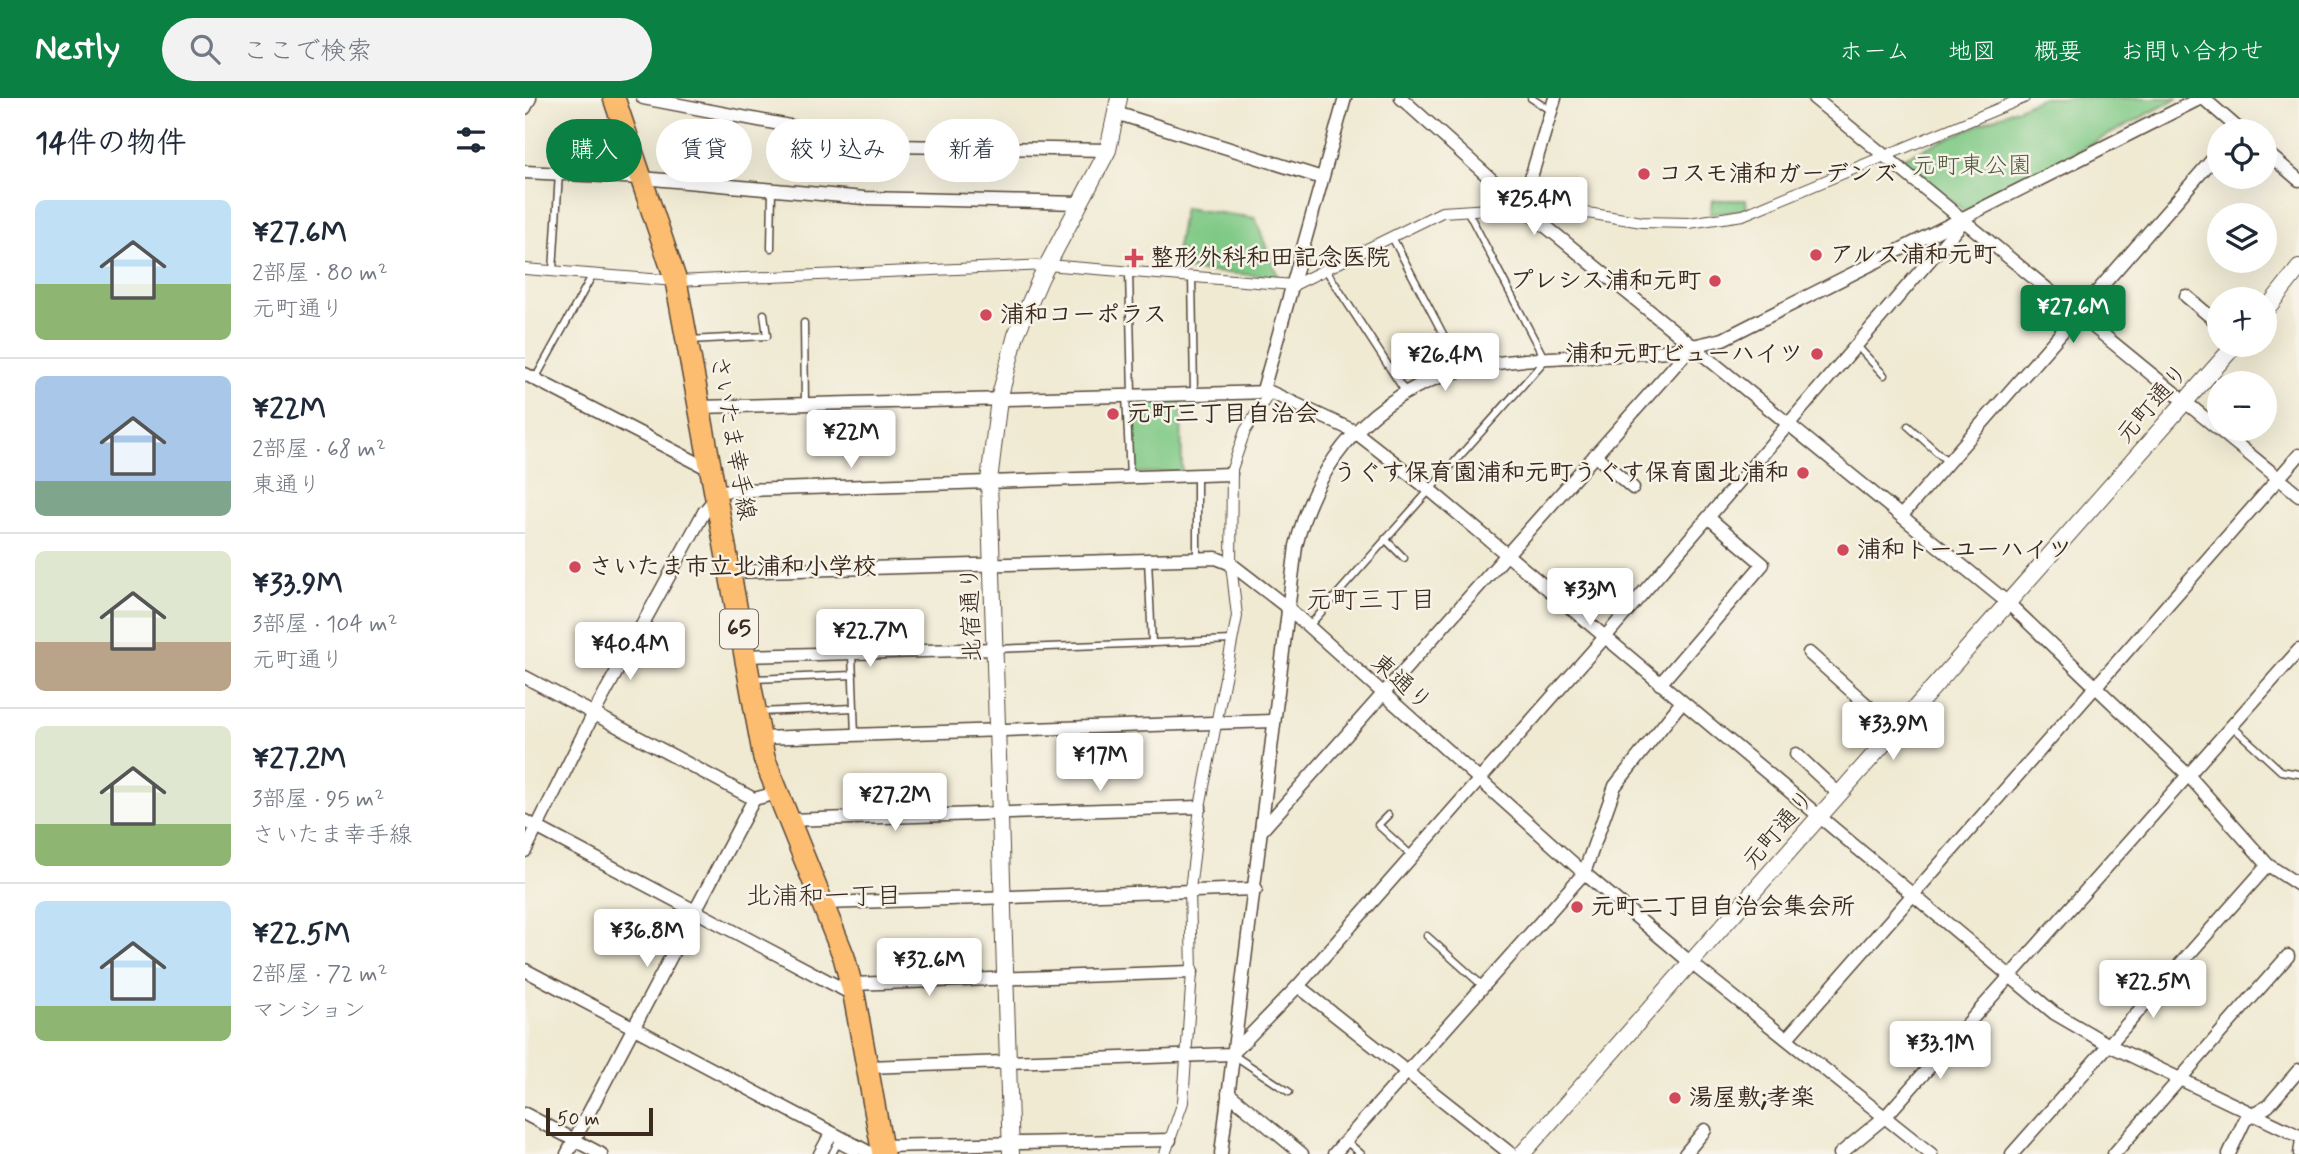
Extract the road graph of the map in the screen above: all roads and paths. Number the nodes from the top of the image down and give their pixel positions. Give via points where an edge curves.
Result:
1 (530, 98) edge
2 (614, 98) edge
3 (643, 98) edge
4 (1345, 98) edge
5 (1401, 98) edge
6 (1531, 98) edge
7 (1814, 98) edge
8 (2024, 98) edge
9 (2202, 98) edge
10 (1553, 104) edge
11 (1117, 106) edge
12 (525, 108) edge
13 (621, 119) edge
14 (2226, 119) edge
15 (1108, 150) junction
16 (1887, 157) junction
17 (2277, 161) edge
18 (2207, 166) edge
19 (525, 172) edge
20 (546, 173) edge
21 (642, 178) joint
22 (1322, 178) junction
23 (2299, 180) edge
24 (558, 182) edge
25 (772, 190) junction
26 (1080, 203) junction
27 (1522, 207) junction
28 (1467, 209) junction
29 (1964, 219) junction
30 (1392, 237) junction
31 (771, 248) dead end
32 (1047, 265) junction
33 (2299, 268) edge
34 (525, 269) edge
35 (1326, 270) junction
36 (553, 271) junction
37 (1129, 272) junction
38 (593, 274) junction
39 (1192, 276) junction
40 (676, 281) junction
41 (1294, 285) junction
42 (2186, 296) dead end
43 (2277, 296) edge
44 (2079, 313) junction
45 (764, 314) dead end
46 (2207, 314) edge
47 (804, 323) dead end
48 (687, 340) junction
49 (1693, 345) junction
50 (1856, 346) junction
51 (2224, 357) edge
52 (1545, 360) junction
53 (1462, 370) junction
54 (1885, 375) dead end
55 (530, 377) edge
56 (1267, 391) junction
57 (1194, 392) junction
58 (1406, 393) junction
59 (1129, 395) junction
60 (999, 399) junction
61 (2185, 401) junction
62 (805, 404) junction
63 (700, 407) junction
64 (1790, 423) junction
65 (1908, 426) dead end
66 (1354, 431) junction
67 (1595, 455) junction
68 (2299, 455) edge
69 (1948, 462) junction
70 (711, 470) junction
71 (1231, 474) junction
72 (1197, 475) junction
73 (1130, 476) junction
74 (2279, 478) junction
75 (989, 481) junction
76 (1633, 488) dead end
77 (1431, 491) junction
78 (716, 495) junction
79 (2299, 495) edge
80 (1902, 515) junction
81 (1709, 517) junction
82 (1385, 539) junction
83 (1507, 554) junction
84 (1404, 558) dead end
85 (1197, 559) junction
86 (1148, 560) junction
87 (993, 564) junction
88 (1231, 564) junction
89 (729, 572) junction
90 (2008, 603) junction
91 (1288, 608) junction
92 (1308, 628) junction
93 (1605, 636) junction
94 (1233, 640) junction
95 (1152, 643) junction
96 (996, 649) junction
97 (2299, 650) edge
98 (852, 653) junction
99 (1809, 653) dead end
100 (744, 656) junction
101 (853, 675) junction
102 (525, 677) edge
103 (748, 679) junction
104 (1660, 684) junction
105 (2096, 687) junction
106 (1383, 694) junction
107 (1681, 702) junction
108 (854, 708) junction
109 (754, 712) junction
110 (594, 713) junction
111 (1273, 721) junction
112 (1216, 724) junction
113 (2232, 726) junction
114 (998, 730) junction
115 (1896, 731) junction
116 (855, 736) junction
117 (759, 738) junction
118 (1796, 754) dead end
119 (2299, 774) edge
120 (2189, 776) junction
121 (1478, 780) junction
122 (777, 793) junction
123 (1840, 795) junction
124 (754, 799) junction
125 (1200, 807) junction
126 (1000, 813) junction
127 (1388, 815) dead end
128 (1819, 818) junction
129 (788, 820) junction
130 (531, 824) edge
131 (1263, 829) junction
132 (525, 851) edge
133 (1412, 856) junction
134 (2268, 864) junction
135 (1584, 873) junction
136 (2299, 885) edge
137 (1256, 889) junction
138 (1190, 890) junction
139 (1913, 895) junction
140 (1004, 896) junction
141 (824, 903) junction
142 (695, 912) junction
143 (1427, 936) dead end
144 (2288, 956) dead end
145 (1691, 963) junction
146 (525, 971) edge
147 (1192, 972) junction
148 (1006, 978) junction
149 (2010, 978) junction
150 (1298, 986) junction
151 (1484, 986) junction
152 (853, 989) junction
153 (635, 1029) junction
154 (1787, 1038) junction
155 (2109, 1045) junction
156 (1232, 1054) junction
157 (1186, 1055) junction
158 (1009, 1061) junction
159 (867, 1067) junction
160 (2299, 1070) edge
161 (1407, 1073) junction
162 (2182, 1080) junction
163 (1289, 1092) dead end
164 (1228, 1093) junction
165 (525, 1114) edge
166 (2253, 1115) junction
167 (1886, 1116) junction
168 (1705, 1130) dead end
169 (831, 1134) junction
170 (2299, 1138) edge
171 (575, 1140) junction
172 (1170, 1140) junction
173 (1346, 1141) junction
174 (1011, 1149) edge
175 (879, 1151) edge
176 (567, 1154) edge
177 (601, 1154) edge
178 (820, 1154) edge
179 (832, 1154) edge
180 (856, 1154) edge
181 (1165, 1154) edge
182 (1221, 1154) edge
183 (1301, 1154) edge
184 (1334, 1154) edge
185 (1361, 1154) edge
186 (1511, 1154) edge
187 (1522, 1154) edge
188 (1685, 1154) edge
189 (1840, 1154) edge
190 (1931, 1154) edge
191 (2013, 1154) edge
192 (2114, 1154) edge
193 (2229, 1154) edge
194 (2297, 1154) edge

1 - 12 street
2 - 13 main road, さいたま幸手線 / 65
3 - 15 street via 894,146
4 - 22 street
5 - 27 street
6 - 10 lane
7 - 16 street
8 - 16 street
9 - 14 street
9 - 29 street
10 - 27 street
11 - 15 street, 北宿通り
11 - 22 street
15 - 26 street, 北宿通り
16 - 27 street via 1743,215 1689,223
16 - 29 street
17 - 23 street
18 - 44 street
19 - 20 street
21 - 25 street
21 - 40 main road, さいたま幸手線 / 65
22 - 41 street
24 - 36 lane
25 - 26 street via 864,198
25 - 31 lane
26 - 32 street, 北宿通り
27 - 28 street
27 - 49 street
28 - 30 street via 1442,212
28 - 52 lane
29 - 44 street
29 - 49 street via 1723,339
29 - 50 street
30 - 35 street
30 - 53 lane
32 - 37 street
32 - 40 street
32 - 60 street, 北宿通り via 1016,335
33 - 43 street
34 - 36 street
35 - 41 street
35 - 58 lane
36 - 38 street
37 - 39 street
37 - 59 lane
38 - 40 street
38 - 55 lane
39 - 41 street
39 - 57 lane
40 - 48 main road, さいたま幸手線 / 65
41 - 56 street
42 - 46 street
44 - 61 street
44 - 69 street
45 - 48 lane via 767,336
47 - 62 lane
48 - 63 main road, さいたま幸手線 / 65
49 - 52 street
49 - 64 street
49 - 67 street
50 - 54 lane
50 - 64 street
51 - 61 street, 元町通り
52 - 53 street
52 - 77 lane
53 - 58 street
55 - 70 street
56 - 57 street
56 - 66 street
56 - 71 street via 1245,431
57 - 59 street
58 - 66 street
59 - 60 street
59 - 73 lane
60 - 62 street
60 - 75 street, 北宿通り
61 - 74 street
61 - 90 street, 元町通り
62 - 63 street
63 - 70 main road, さいたま幸手線 / 65
64 - 80 street
64 - 81 street
65 - 69 lane
66 - 77 street
66 - 91 street via 1326,470 1302,522
67 - 76 street
67 - 83 street
68 - 74 street
69 - 80 street
70 - 78 main road, さいたま幸手線 / 65
71 - 72 street
71 - 88 street
72 - 73 street
72 - 85 lane
73 - 75 street
74 - 79 street
74 - 105 street
75 - 78 street
75 - 87 street, 北宿通り
77 - 82 lane
77 - 83 street
78 - 89 main road, さいたま幸手線 / 65
78 - 110 street
80 - 90 street
81 - 93 street
81 - 104 street via 1763,564
82 - 84 lane
82 - 92 lane
83 - 93 street
83 - 106 street
85 - 86 street, 東通り
85 - 88 street, 東通り via 1216,558
86 - 87 street, 東通り
86 - 95 lane
87 - 89 street, 東通り
87 - 96 street, 北宿通り
88 - 91 street, 東通り
88 - 94 street via 1237,616
89 - 100 main road, さいたま幸手線 / 65
90 - 105 street
90 - 115 street, 元町通り
91 - 92 street, 東通り
91 - 111 street
92 - 106 street, 東通り
93 - 104 street
93 - 121 street
94 - 95 lane
94 - 112 street
95 - 96 lane
96 - 98 street
96 - 114 street, 北宿通り
97 - 113 street
98 - 100 street
98 - 101 lane
99 - 115 street
100 - 103 main road, さいたま幸手線 / 65
101 - 103 lane
101 - 108 lane
102 - 110 street
103 - 109 main road, さいたま幸手線 / 65
104 - 107 street
105 - 120 street
105 - 139 street
106 - 121 street, 東通り
106 - 131 street
107 - 128 street
107 - 135 street via 1615,786
108 - 109 lane
108 - 116 lane
109 - 117 main road, さいたま幸手線 / 65
110 - 124 street
110 - 130 street
111 - 112 street
111 - 131 street
112 - 114 street
112 - 125 street
113 - 119 lane via 2281,771
113 - 120 street
114 - 116 street
114 - 126 street, 北宿通り
115 - 123 street, 元町通り
116 - 117 street
117 - 122 main road, さいたま幸手線 / 65
118 - 123 street
120 - 134 street
120 - 149 street
121 - 133 street
121 - 135 street, 東通り
122 - 124 street
122 - 129 main road, さいたま幸手線 / 65
123 - 128 street, 元町通り
124 - 142 street
125 - 126 street
125 - 138 street
126 - 129 street
126 - 140 street, 北宿通り
127 - 133 lane via 1378,825
128 - 139 street
128 - 145 street, 元町通り
129 - 141 main road, さいたま幸手線 / 65
130 - 132 street
130 - 142 street
131 - 137 street
133 - 150 street
134 - 136 street
134 - 155 street
135 - 145 street, 東通り
135 - 151 street
137 - 138 street
137 - 156 street
138 - 140 street
138 - 147 street
139 - 149 street
139 - 154 street
140 - 141 street
140 - 148 street, 北宿通り
141 - 152 main road, さいたま幸手線 / 65
142 - 152 street
142 - 153 street
143 - 151 lane
144 - 162 street
145 - 154 street, 東通り
145 - 187 street, 元町通り
146 - 153 street
147 - 148 street
147 - 157 street
148 - 152 street
148 - 158 street, 北宿通り
149 - 155 street via 2054,1013
149 - 167 street
150 - 156 street
150 - 161 street
151 - 161 street
152 - 159 main road, さいたま幸手線 / 65
153 - 169 street
153 - 171 street
154 - 167 street, 東通り
155 - 162 street
155 - 191 street
156 - 157 street
156 - 163 lane
156 - 164 street
157 - 158 street
157 - 172 street via 1183,1102
158 - 159 street
158 - 174 street, 北宿通り
159 - 175 main road, さいたま幸手線 / 65
160 - 166 street via 2268,1106
161 - 173 street
161 - 186 street
162 - 166 street
162 - 192 street
164 - 182 street
164 - 183 street
165 - 171 street
166 - 170 street
166 - 193 street via 2245,1120
167 - 189 street
167 - 190 street, 東通り
168 - 188 street
169 - 175 street
169 - 178 street
170 - 194 lane
171 - 176 street
171 - 177 street
172 - 174 street
172 - 181 street
173 - 184 street
173 - 185 lane
174 - 175 street
179 - 180 lane via 837,1144

